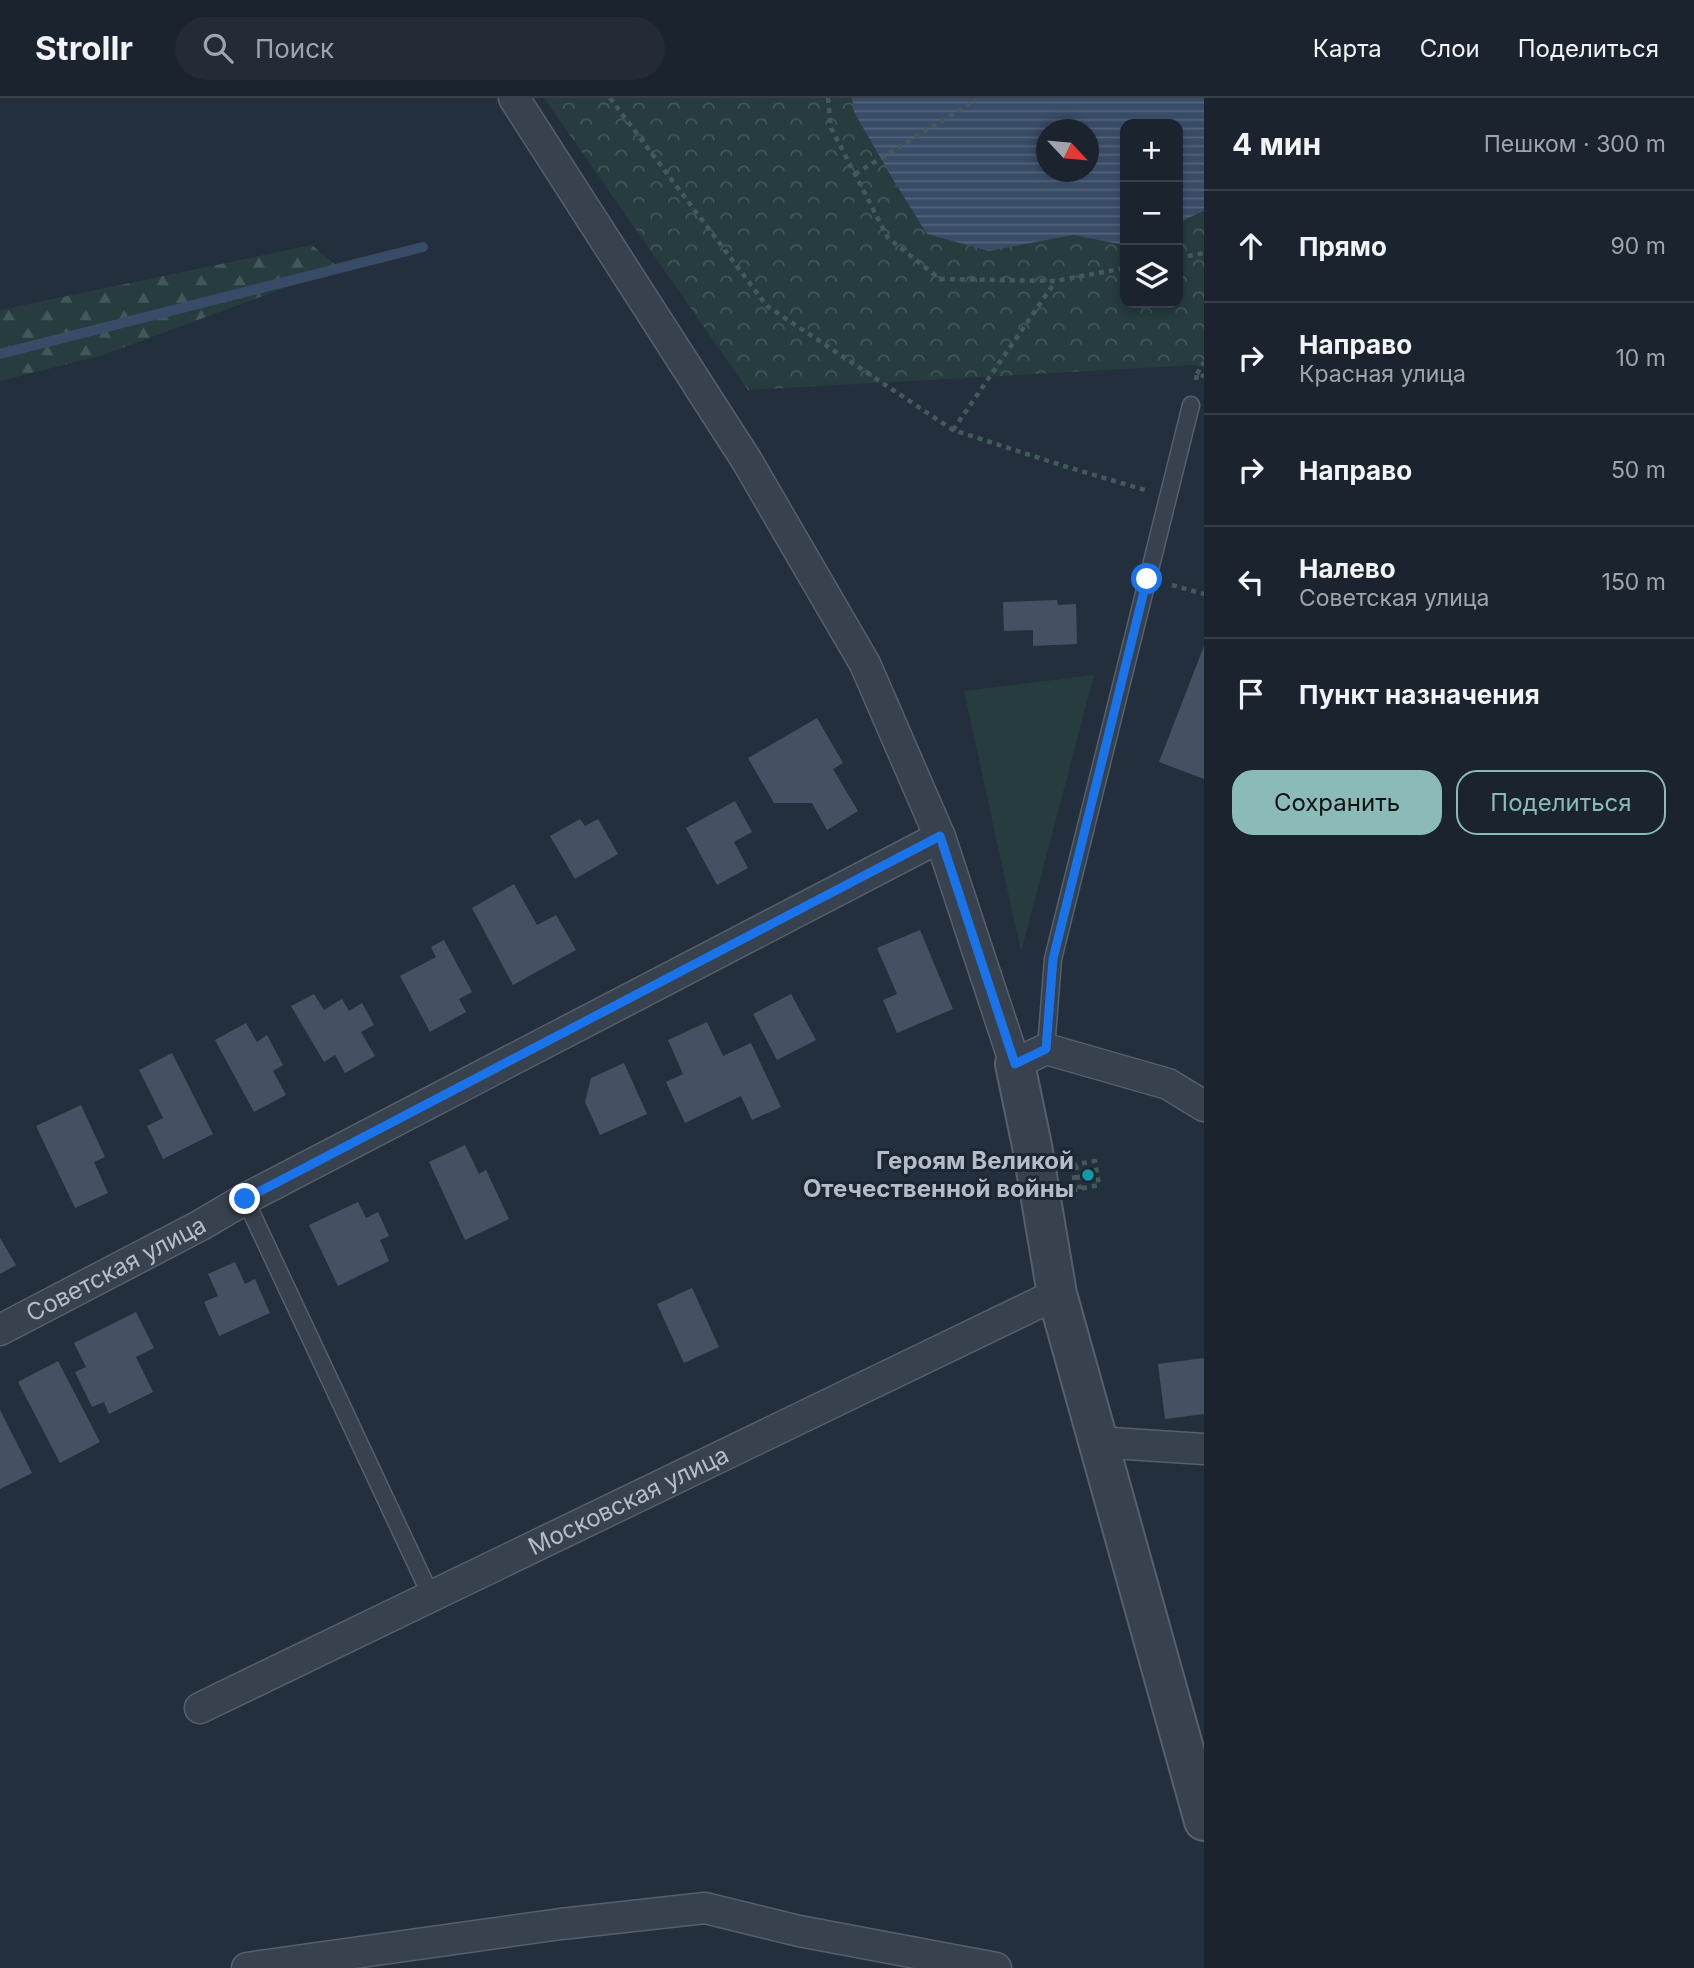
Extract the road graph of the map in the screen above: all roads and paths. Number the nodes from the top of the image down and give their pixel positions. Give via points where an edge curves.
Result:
1 (514, 98) edge
2 (610, 98) edge
3 (828, 98) edge
4 (976, 100) dead end
5 (855, 174) junction
6 (1204, 253) edge
7 (1183, 257) edge
8 (1120, 269) edge
9 (1055, 281) junction
10 (1204, 362) edge
11 (1197, 374) dead end
12 (1191, 405) dead end
13 (953, 430) junction
14 (1167, 496) junction
15 (1147, 579) junction
16 (1204, 594) edge
17 (940, 836) junction
18 (1030, 1056) junction
19 (1204, 1106) edge
20 (1076, 1165) dead end
21 (1080, 1189) dead end
22 (245, 1199) junction
23 (1057, 1294) junction
24 (0, 1330) edge
25 (1097, 1442) junction
26 (1204, 1449) edge
27 (431, 1596) junction
28 (200, 1708) dead end
29 (1204, 1821) edge
30 (247, 1968) edge
31 (996, 1968) edge

1 - 17 street via 747,461 865,664
2 - 13 path via 767,306
3 - 5 path via 831,128
4 - 5 path
5 - 9 path via 888,238 940,279
6 - 7 path
8 - 9 path
9 - 13 path
10 - 11 path
12 - 14 lane
13 - 14 path
14 - 15 lane
15 - 16 path
15 - 18 lane
17 - 18 street
17 - 22 street, Советская улица
18 - 19 street via 1168,1084
18 - 23 street via 1032,1146
20 - 21 path
22 - 24 street, Советская улица
22 - 27 lane
23 - 25 street
23 - 27 street, Московская улица
25 - 26 street
25 - 29 street
27 - 28 street, Московская улица
30 - 31 street via 705,1908 799,1931

